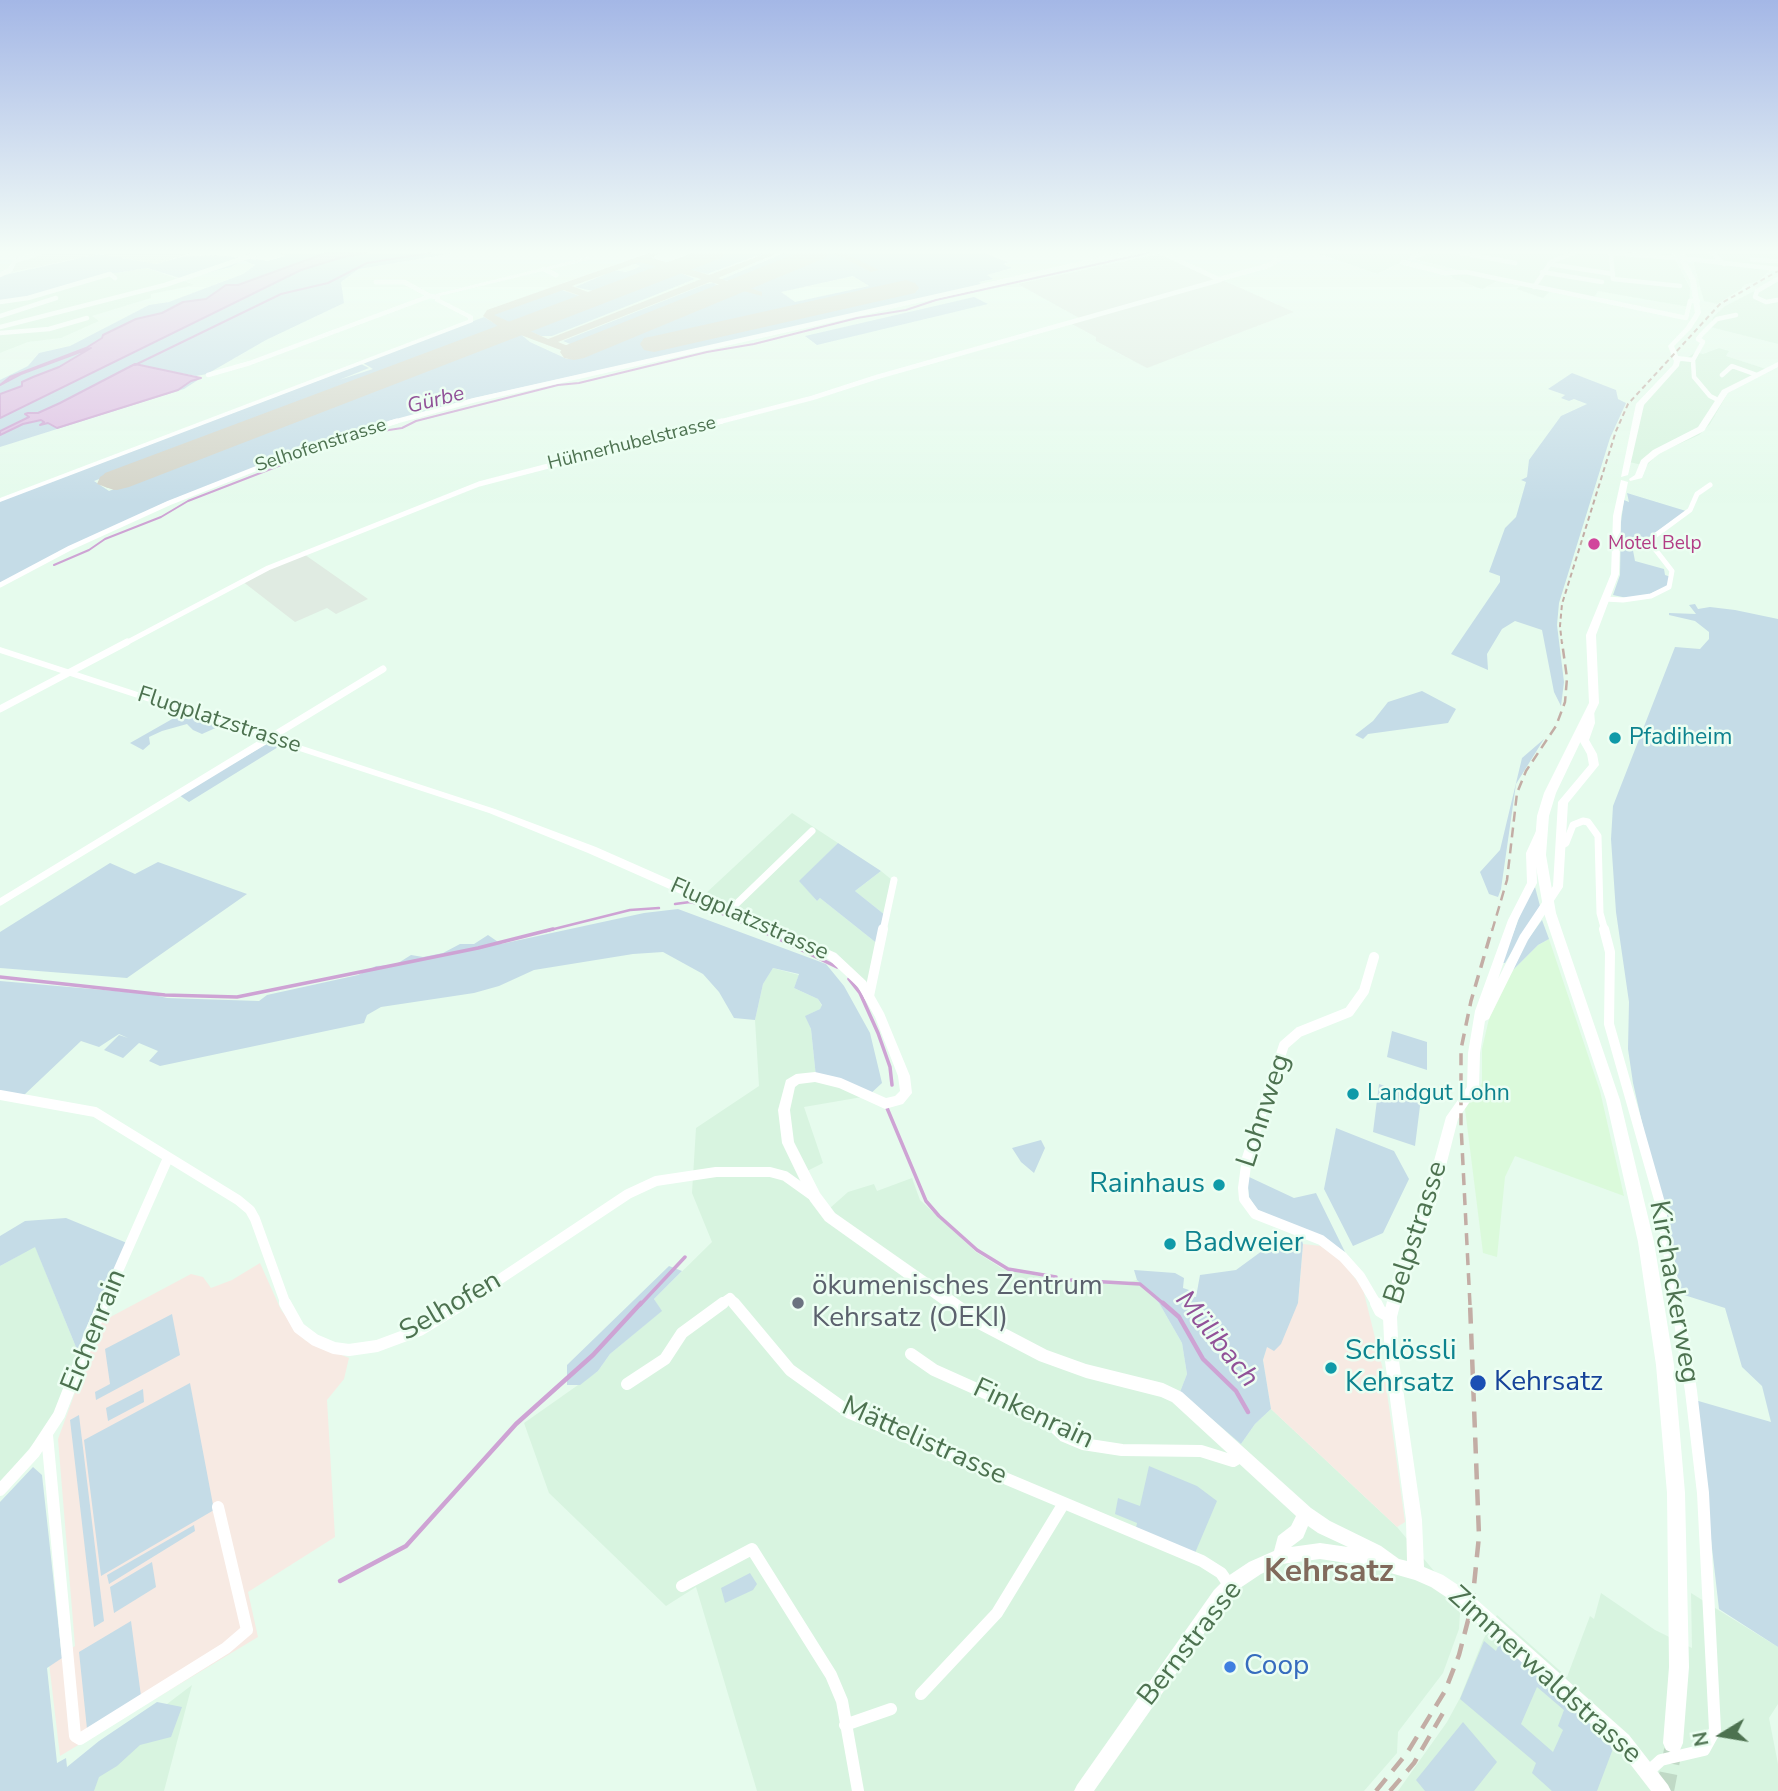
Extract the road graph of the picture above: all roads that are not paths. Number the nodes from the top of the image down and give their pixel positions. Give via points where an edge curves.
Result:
1 (322, 337) edge
2 (430, 337) edge
3 (755, 337) edge
4 (1018, 337) edge
5 (1680, 337) edge
6 (1700, 337) edge
7 (1677, 360) junction
8 (1693, 360) junction
9 (1778, 363) edge
10 (1757, 374) junction
11 (208, 375) dead end
12 (1722, 375) dead end
13 (1718, 400) junction
14 (1627, 478) junction
15 (1710, 485) dead end
16 (0, 500) edge
17 (0, 585) edge
18 (1605, 599) junction
19 (0, 650) edge
20 (383, 669) dead end
21 (69, 672) junction
22 (0, 709) edge
23 (1591, 712) junction
24 (270, 738) junction
25 (812, 831) dead end
26 (1541, 832) junction
27 (1560, 846) junction
28 (894, 880) dead end
29 (0, 902) edge
30 (730, 910) junction
31 (1374, 957) dead end
32 (869, 996) junction
33 (1478, 1028) junction
34 (0, 1095) edge
35 (168, 1158) junction
36 (815, 1197) junction
37 (1390, 1317) junction
38 (911, 1354) dead end
39 (627, 1384) dead end
40 (47, 1436) junction
41 (1243, 1455) junction
42 (0, 1490) edge
43 (1064, 1503) junction
44 (218, 1507) dead end
45 (1305, 1514) junction
46 (1281, 1556) junction
47 (1396, 1567) junction
48 (1416, 1572) junction
49 (682, 1586) dead end
50 (1230, 1586) junction
51 (921, 1694) dead end
52 (891, 1709) dead end
53 (845, 1725) junction
54 (1673, 1744) tunnel mouth
55 (1648, 1769) junction
56 (858, 1791) edge
57 (1083, 1791) edge
58 (1662, 1791) edge

1 - 11 street
2 - 16 street
3 - 17 street, Selhofenstrasse via 488,397 293,454 102,532
4 - 21 street, Hühnerhubelstrasse via 811,398 479,484 302,552
5 - 7 main road via 1671,351
6 - 8 street via 1703,342
7 - 8 street
7 - 14 main road via 1640,404
8 - 13 street via 1694,377
9 - 10 main road
10 - 12 street via 1732,366
10 - 13 main road
13 - 14 main road via 1701,429 1656,452 1644,462 1639,476
14 - 18 main road via 1617,516 1615,573
15 - 18 street via 1697,494 1690,510 1652,538 1651,544 1672,571 1669,587 1651,596
18 - 23 main road via 1591,635
19 - 21 street, Flugplatzstrasse
20 - 24 street
21 - 22 street
21 - 24 street, Flugplatzstrasse
23 - 26 main road via 1559,770
23 - 27 street, Belpstrasse via 1584,740 1594,765 1563,802
24 - 29 street
24 - 30 street, Flugplatzstrasse via 492,811
25 - 30 street
26 - 33 street, Belpstrasse via 1531,853 1532,883 1513,920
26 - 54 main road via 1541,865 1550,913 1612,1100 1630,1172 1665,1365 1679,1594
27 - 33 street, Belpstrasse via 1558,887 1518,949
27 - 55 street, Kirchackerweg via 1566,843 1573,825 1583,821 1598,836 1600,913 1611,978 1609,1024 1660,1203 1691,1391 1706,1542 1715,1730 1704,1750 1661,1760
28 - 32 street
30 - 32 street, Flugplatzstrasse via 832,956 853,973
31 - 37 street, Lohnweg via 1364,991 1349,1012 1299,1032 1284,1045 1247,1158 1243,1188 1244,1199 1255,1214 1321,1240 1343,1257 1380,1311
32 - 36 street, Flugplatzstrasse via 904,1076 906,1093 885,1104 842,1083 815,1077 790,1084 784,1110 788,1143
33 - 37 street, Belpstrasse via 1473,1088 1452,1118 1430,1201 1401,1274
34 - 35 street, Selhofen via 95,1112
35 - 36 street, Selhofen via 250,1210 281,1297 299,1328 320,1343 349,1350 377,1346 431,1324 628,1194 656,1181 716,1172 770,1171
35 - 40 street, Eichenrain via 93,1328 70,1393
36 - 41 street, Flugplatzstrasse via 845,1230 976,1321 1044,1356 1177,1397
37 - 48 street, Belpstrasse
38 - 41 street, Finkenrain via 934,1370 1048,1421 1064,1436 1083,1444 1122,1450 1201,1451 1233,1461
39 - 43 street, Mättelistrasse via 665,1359 682,1333 730,1298 790,1370 839,1407
40 - 42 street, Eichenrain
40 - 44 street via 75,1735 80,1739 226,1648 247,1630
41 - 45 street, Flugplatzstrasse
43 - 50 street, Mättelistrasse via 1202,1561 1221,1573
43 - 51 street via 997,1613
45 - 46 street via 1297,1532 1284,1542
45 - 47 street, Flugplatzstrasse
46 - 47 street, Bernstrasse via 1320,1551
46 - 50 street, Bernstrasse
47 - 48 street, Bernstrasse
48 - 55 street, Zimmerwaldstrasse via 1479,1611
49 - 53 street via 752,1549 831,1675 842,1701
50 - 57 street, Bernstrasse
52 - 53 street
53 - 56 street
55 - 58 street, Zimmerwaldstrasse

